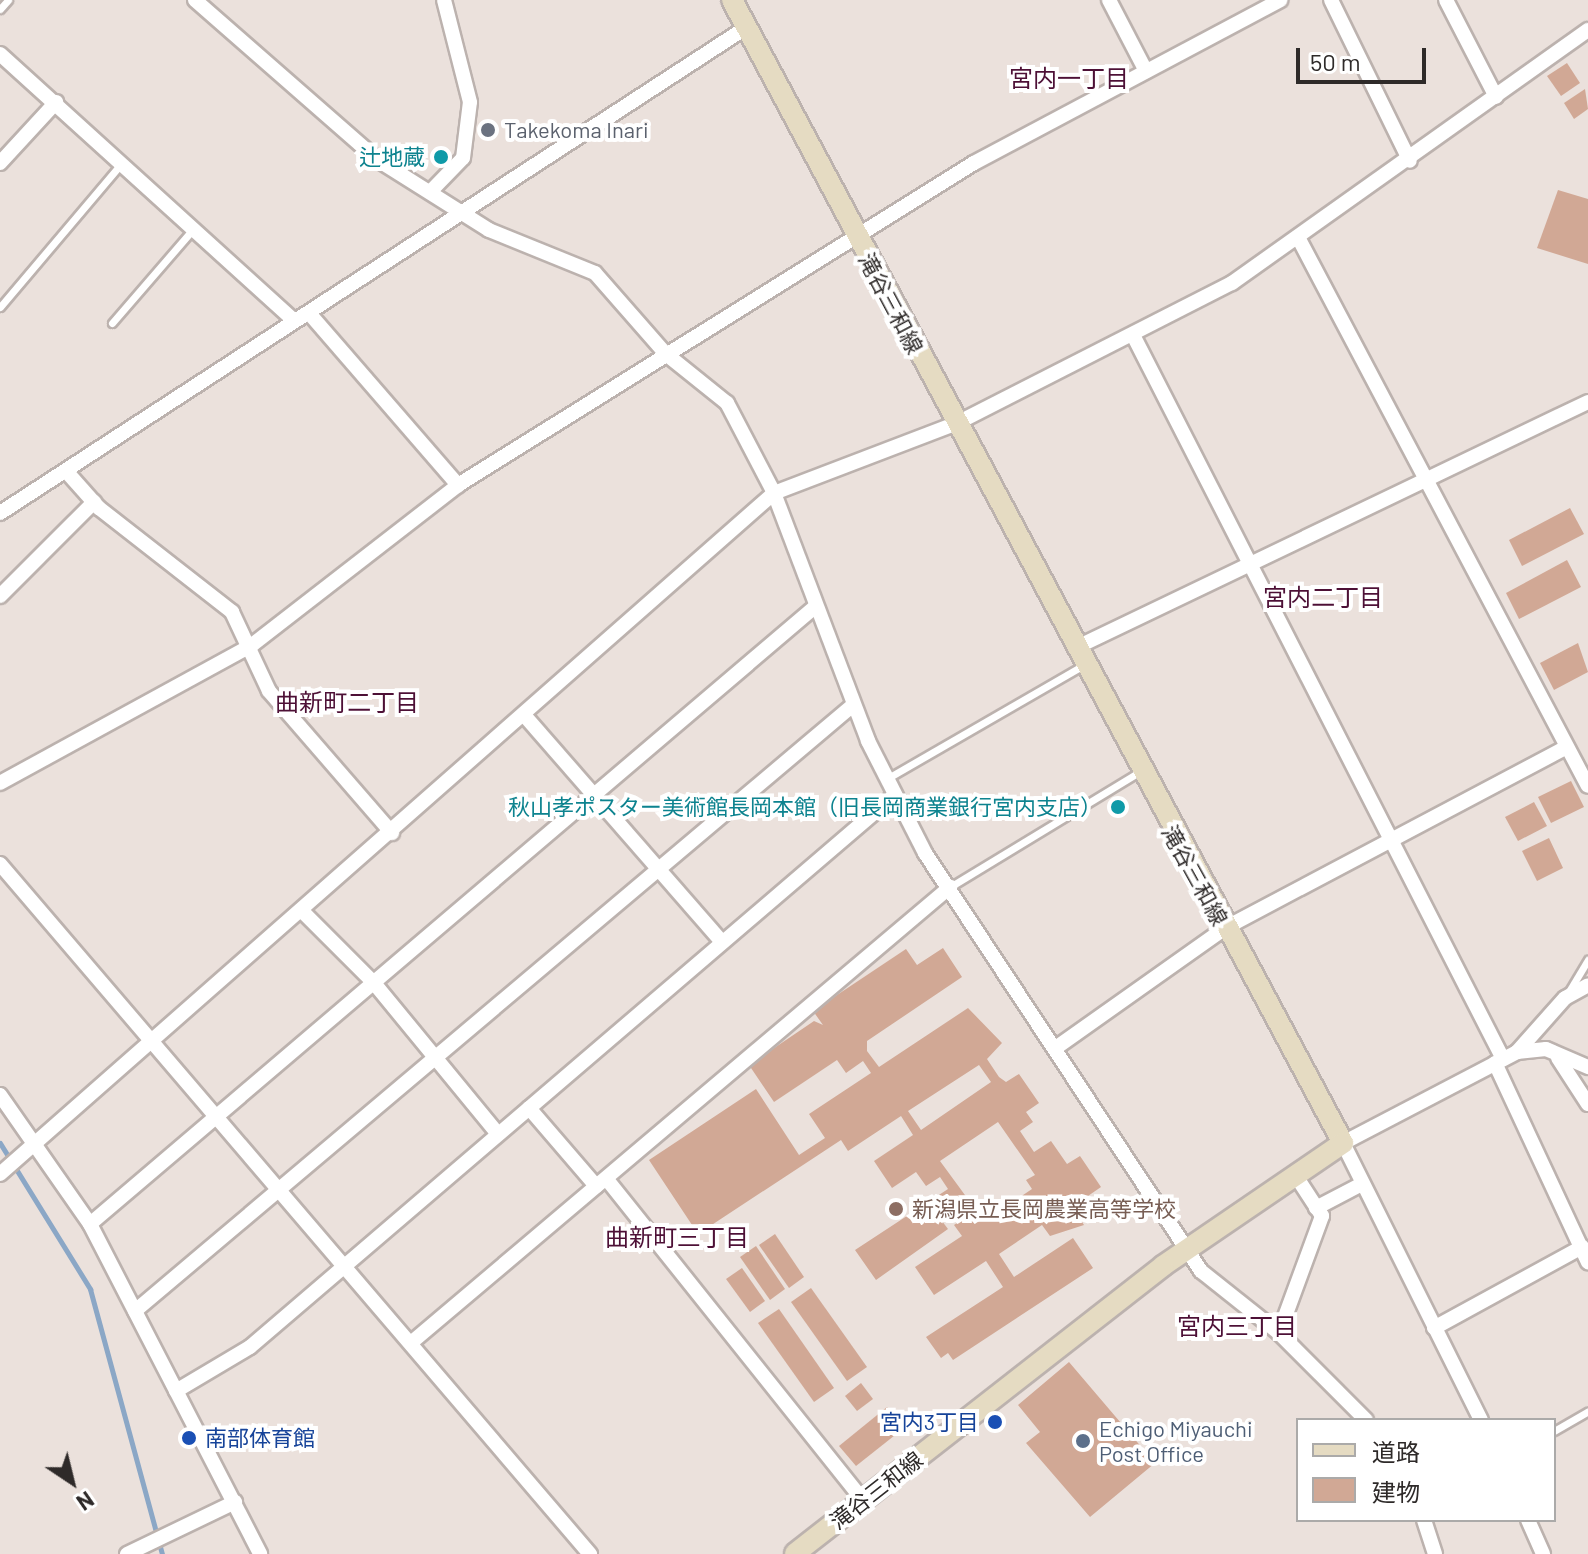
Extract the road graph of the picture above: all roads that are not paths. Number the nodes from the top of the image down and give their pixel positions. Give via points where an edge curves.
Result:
1 (8, 0) edge
2 (195, 0) edge
3 (444, 0) edge
4 (1109, 0) edge
5 (1280, 0) edge
6 (1331, 0) edge
7 (1446, 0) edge
8 (739, 3) edge
9 (0, 9) edge
10 (744, 29) junction
11 (1588, 30) edge
12 (0, 54) edge
13 (1146, 71) junction
14 (1496, 97) junction
15 (56, 102) junction
16 (1410, 161) junction
17 (122, 162) junction
18 (0, 163) edge
19 (430, 192) junction
20 (466, 213) junction
21 (196, 227) junction
22 (856, 237) junction
23 (1300, 241) junction
24 (0, 307) edge
25 (309, 313) junction
26 (294, 321) junction
27 (112, 323) dead end
28 (1133, 335) junction
29 (666, 354) junction
30 (1588, 402) edge
31 (955, 424) junction
32 (66, 471) junction
33 (1424, 479) junction
34 (458, 485) junction
35 (774, 493) junction
36 (94, 502) junction
37 (0, 513) edge
38 (1251, 564) junction
39 (0, 596) edge
40 (816, 606) junction
41 (252, 645) junction
42 (1080, 657) junction
43 (853, 705) junction
44 (524, 715) junction
45 (1563, 749) junction
46 (1139, 772) junction
47 (888, 778) junction
48 (0, 783) edge
49 (1588, 786) edge
50 (596, 791) junction
51 (895, 795) junction
52 (392, 833) junction
53 (1391, 839) junction
54 (0, 864) edge
55 (654, 869) junction
56 (950, 887) junction
57 (302, 911) junction
58 (1225, 928) junction
59 (721, 941) junction
60 (1588, 960) edge
61 (374, 983) junction
62 (1588, 985) edge
63 (1565, 998) junction
64 (151, 1038) junction
65 (1057, 1047) junction
66 (1517, 1052) junction
67 (1557, 1056) junction
68 (435, 1059) junction
69 (1499, 1061) junction
70 (1588, 1067) edge
71 (0, 1095) edge
72 (1588, 1104) edge
73 (529, 1108) junction
74 (214, 1114) junction
75 (498, 1134) junction
76 (33, 1140) junction
77 (1343, 1143) junction
78 (1294, 1173) junction
79 (0, 1174) edge
80 (602, 1184) junction
81 (1362, 1184) junction
82 (278, 1191) junction
83 (1316, 1208) junction
84 (90, 1224) junction
85 (1582, 1247) junction
86 (1186, 1250) junction
87 (1588, 1262) edge
88 (343, 1263) junction
89 (135, 1311) junction
90 (1434, 1328) junction
91 (1279, 1333) junction
92 (412, 1342) junction
93 (176, 1391) junction
94 (1588, 1411) edge
95 (1364, 1418) edge
96 (1480, 1418) edge
97 (1556, 1430) edge
98 (863, 1500) junction
99 (235, 1502) junction
100 (1429, 1522) edge
101 (1529, 1522) edge
102 (127, 1554) edge
103 (260, 1554) edge
104 (590, 1554) edge
105 (795, 1554) edge
106 (1435, 1554) edge
107 (1543, 1554) edge

1 - 9 lane
2 - 19 street via 378,160
3 - 19 street via 470,102 463,158
4 - 13 street
5 - 13 street
6 - 16 street
7 - 14 street
8 - 10 main road, 滝谷三和線
10 - 20 street
10 - 22 main road, 滝谷三和線
11 - 14 street
12 - 15 street
13 - 22 street via 974,163
14 - 16 street
15 - 17 street
15 - 18 street
16 - 23 street
17 - 21 street
17 - 24 lane
19 - 20 street
20 - 25 street
20 - 29 street via 507,239 595,273
21 - 26 street
21 - 27 lane
22 - 29 street
22 - 31 main road, 滝谷三和線
23 - 28 street
23 - 33 street
25 - 26 street
25 - 34 street
26 - 32 street
28 - 31 street
28 - 38 street
29 - 34 street
29 - 35 street via 727,403
30 - 33 street
31 - 35 street
31 - 42 main road, 滝谷三和線
32 - 36 street
32 - 37 street
33 - 38 street
33 - 45 street
34 - 41 street
35 - 40 street
35 - 44 street
36 - 39 street
36 - 41 street via 220,599
38 - 42 street
38 - 53 street
40 - 43 street
40 - 50 street
41 - 48 street
41 - 52 street via 269,691
42 - 46 main road, 滝谷三和線
42 - 47 lane
43 - 47 street
43 - 55 street
44 - 50 street
44 - 52 street
45 - 49 street
45 - 53 street
46 - 56 lane
46 - 58 main road, 滝谷三和線
47 - 51 street
50 - 55 street
50 - 61 street
51 - 56 street
51 - 59 street
52 - 57 street
53 - 58 street
53 - 69 street
54 - 64 street
55 - 59 street
55 - 68 street
56 - 65 street
56 - 80 street
57 - 61 street
57 - 64 street
58 - 65 street
58 - 77 main road, 滝谷三和線
59 - 73 street
60 - 63 lane
61 - 68 street
61 - 74 street
62 - 63 street
63 - 66 street
64 - 74 street
64 - 76 street
65 - 86 street
66 - 67 street via 1546,1049
66 - 69 street
67 - 70 street
67 - 72 street
68 - 75 street
68 - 82 street
69 - 77 street
69 - 85 street
71 - 76 street
73 - 75 street
73 - 80 street
74 - 82 street
74 - 84 street
75 - 88 street
76 - 79 street
76 - 84 street
77 - 78 main road, 滝谷三和線
77 - 81 street
78 - 83 street
78 - 86 main road, 滝谷三和線
80 - 92 street
80 - 98 street
81 - 83 street
81 - 90 street
82 - 88 street
82 - 89 street
83 - 91 street via 1320,1229
84 - 89 street
85 - 87 street
85 - 90 street
86 - 91 street
86 - 98 main road, 滝谷三和線
88 - 92 street
88 - 93 street via 250,1347
89 - 93 street
90 - 96 street
91 - 95 street
92 - 104 street
93 - 99 street
94 - 97 lane
98 - 105 main road, 滝谷三和線
99 - 102 street
99 - 103 street
100 - 106 street
101 - 107 street

